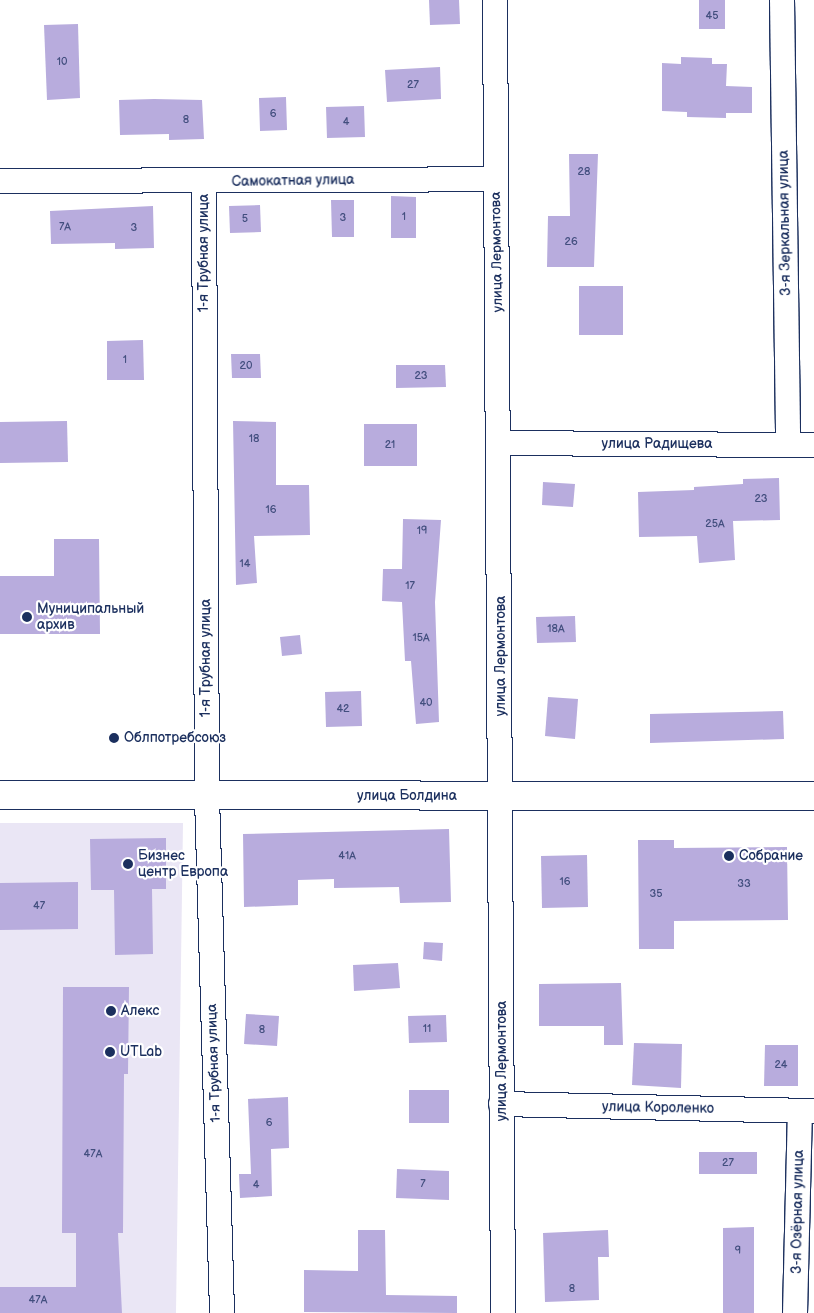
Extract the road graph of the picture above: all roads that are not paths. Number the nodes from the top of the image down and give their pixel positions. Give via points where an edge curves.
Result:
1 (495, 0) edge
2 (782, 0) edge
3 (496, 179) junction
4 (0, 181) edge
5 (204, 182) junction
6 (500, 443) junction
7 (788, 445) junction
8 (814, 446) edge
9 (0, 795) edge
10 (502, 795) junction
11 (814, 796) edge
12 (207, 797) junction
13 (501, 1104) junction
14 (807, 1111) edge
15 (222, 1313) edge
16 (503, 1313) edge
17 (796, 1313) edge

1 - 3 street, улица Лермонтова
2 - 7 street, 3-я Зеркальная улица
3 - 5 street, Самокатная улица
3 - 6 street, улица Лермонтова
4 - 5 street, Самокатная улица
5 - 12 street, 1-я Трубная улица
6 - 7 street, улица Радищева
6 - 10 street, улица Лермонтова
7 - 8 street, улица Радищева
9 - 12 main road, улица Болдина
10 - 11 main road, улица Болдина
10 - 12 main road, улица Болдина
10 - 13 street, улица Лермонтова
12 - 15 street, 1-я Трубная улица
13 - 14 street, улица Короленко
13 - 16 street, улица Лермонтова
14 - 17 street, 3-я Озёрная улица

